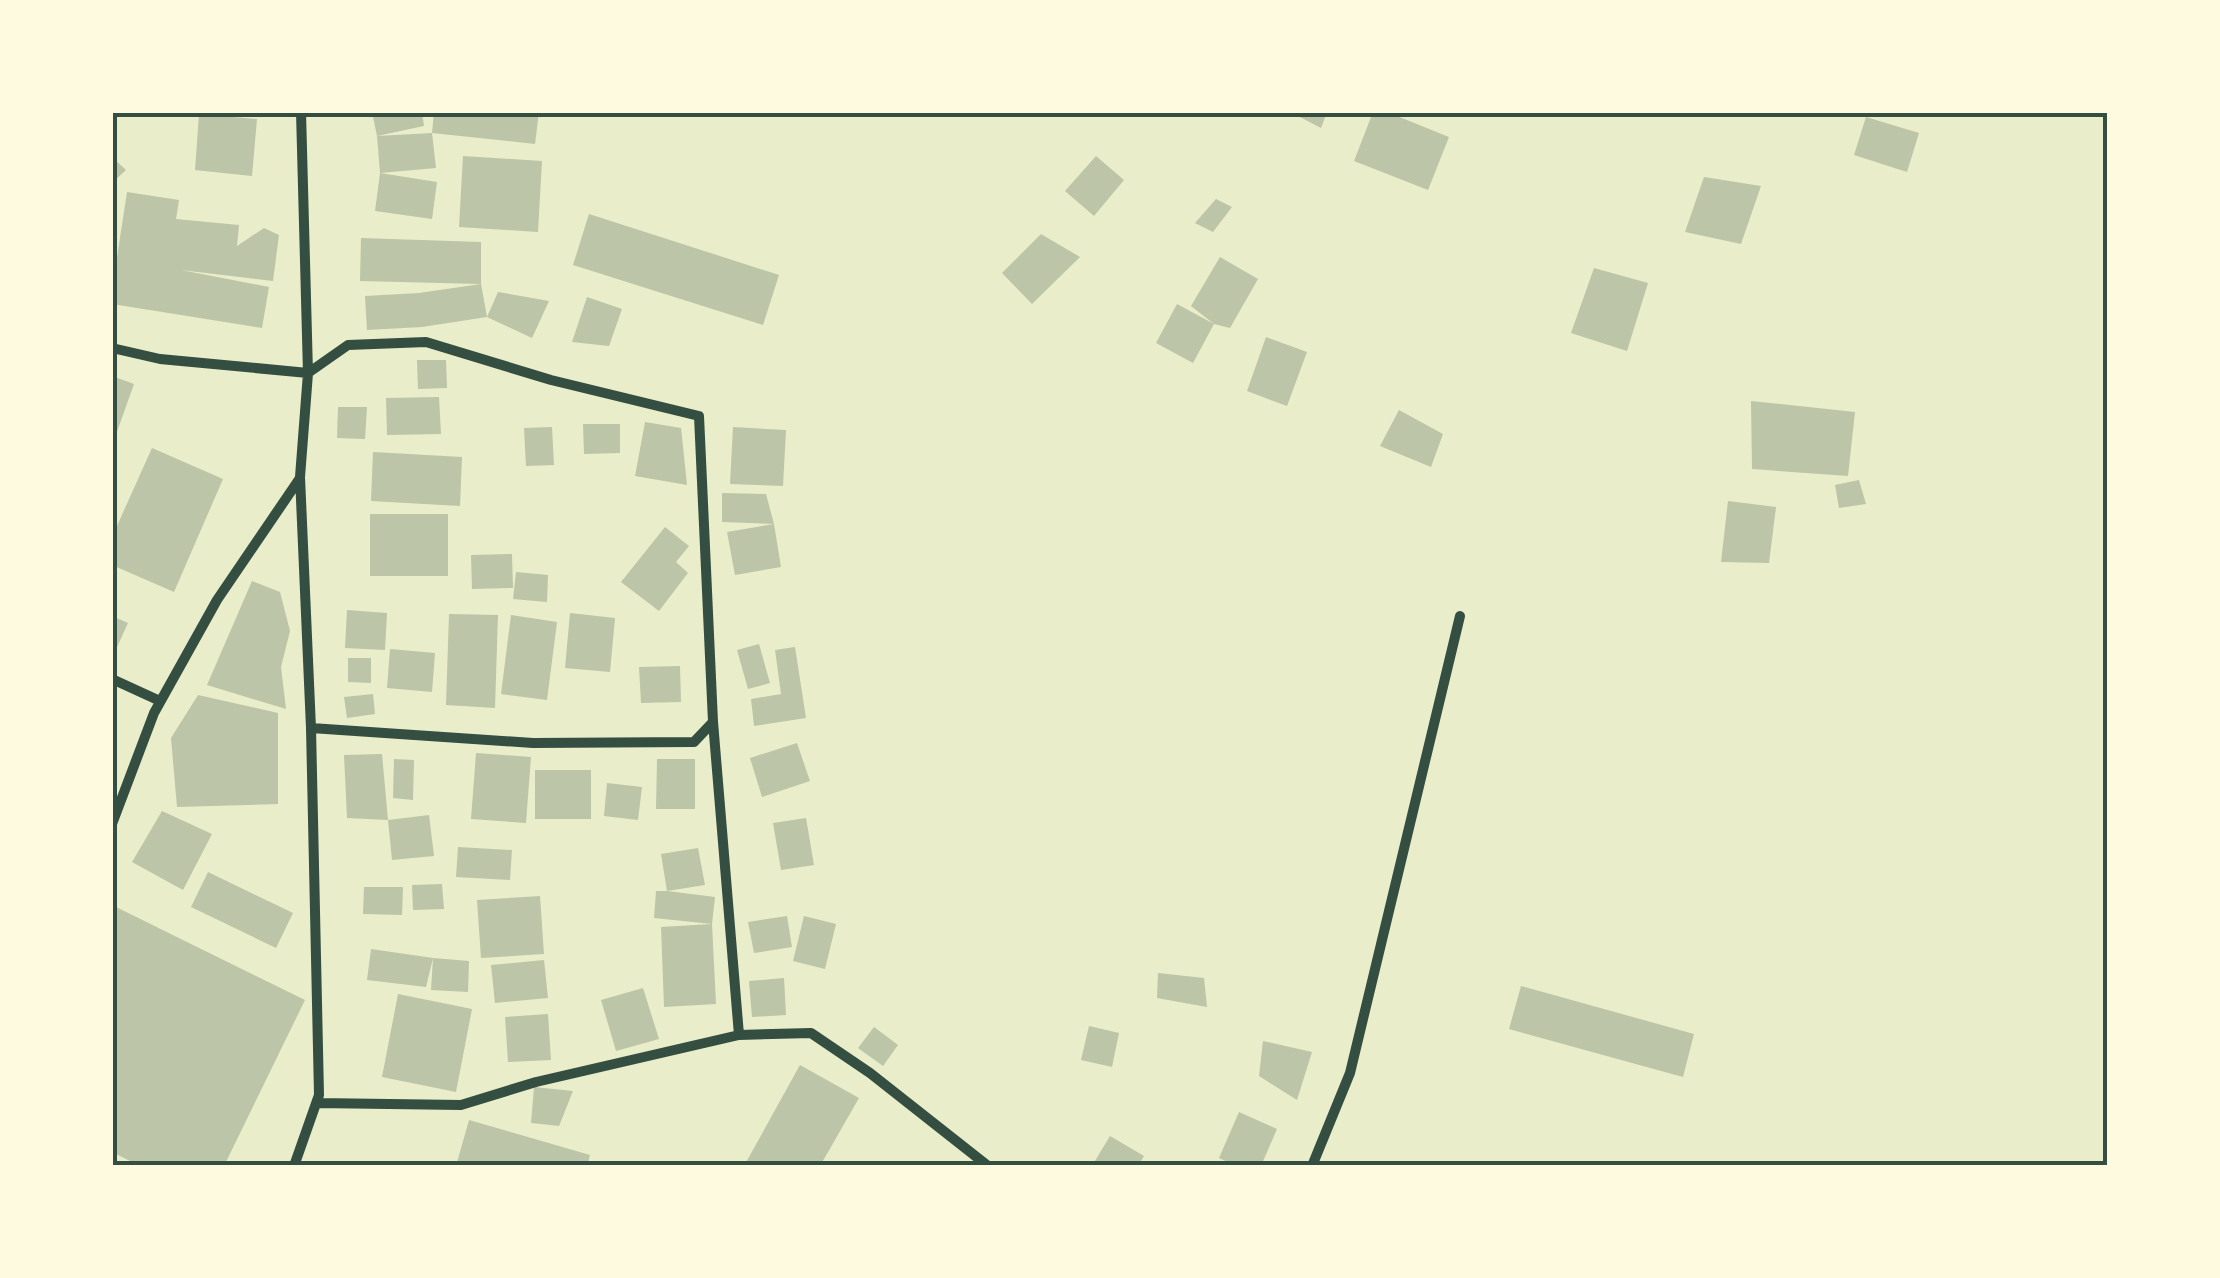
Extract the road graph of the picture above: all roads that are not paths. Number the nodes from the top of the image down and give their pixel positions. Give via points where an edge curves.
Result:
1 (301, 112) edge
2 (112, 348) edge
3 (308, 373) junction
4 (300, 477) junction
5 (1460, 616) dead end
6 (112, 679) edge
7 (160, 701) junction
8 (713, 722) junction
9 (311, 728) junction
10 (112, 824) edge
11 (740, 1035) junction
12 (316, 1103) junction
13 (294, 1166) edge
14 (988, 1166) edge
15 (1312, 1166) edge

1 - 3 street
2 - 3 street
3 - 4 street
3 - 8 street via 348,346 426,342 700,416
4 - 7 street via 216,600
4 - 9 street
5 - 15 street via 1350,1073
6 - 7 street
7 - 10 street
8 - 9 street via 694,742 629,743
8 - 11 street
9 - 12 street
11 - 12 street via 461,1105
11 - 14 street via 811,1033
12 - 13 street

